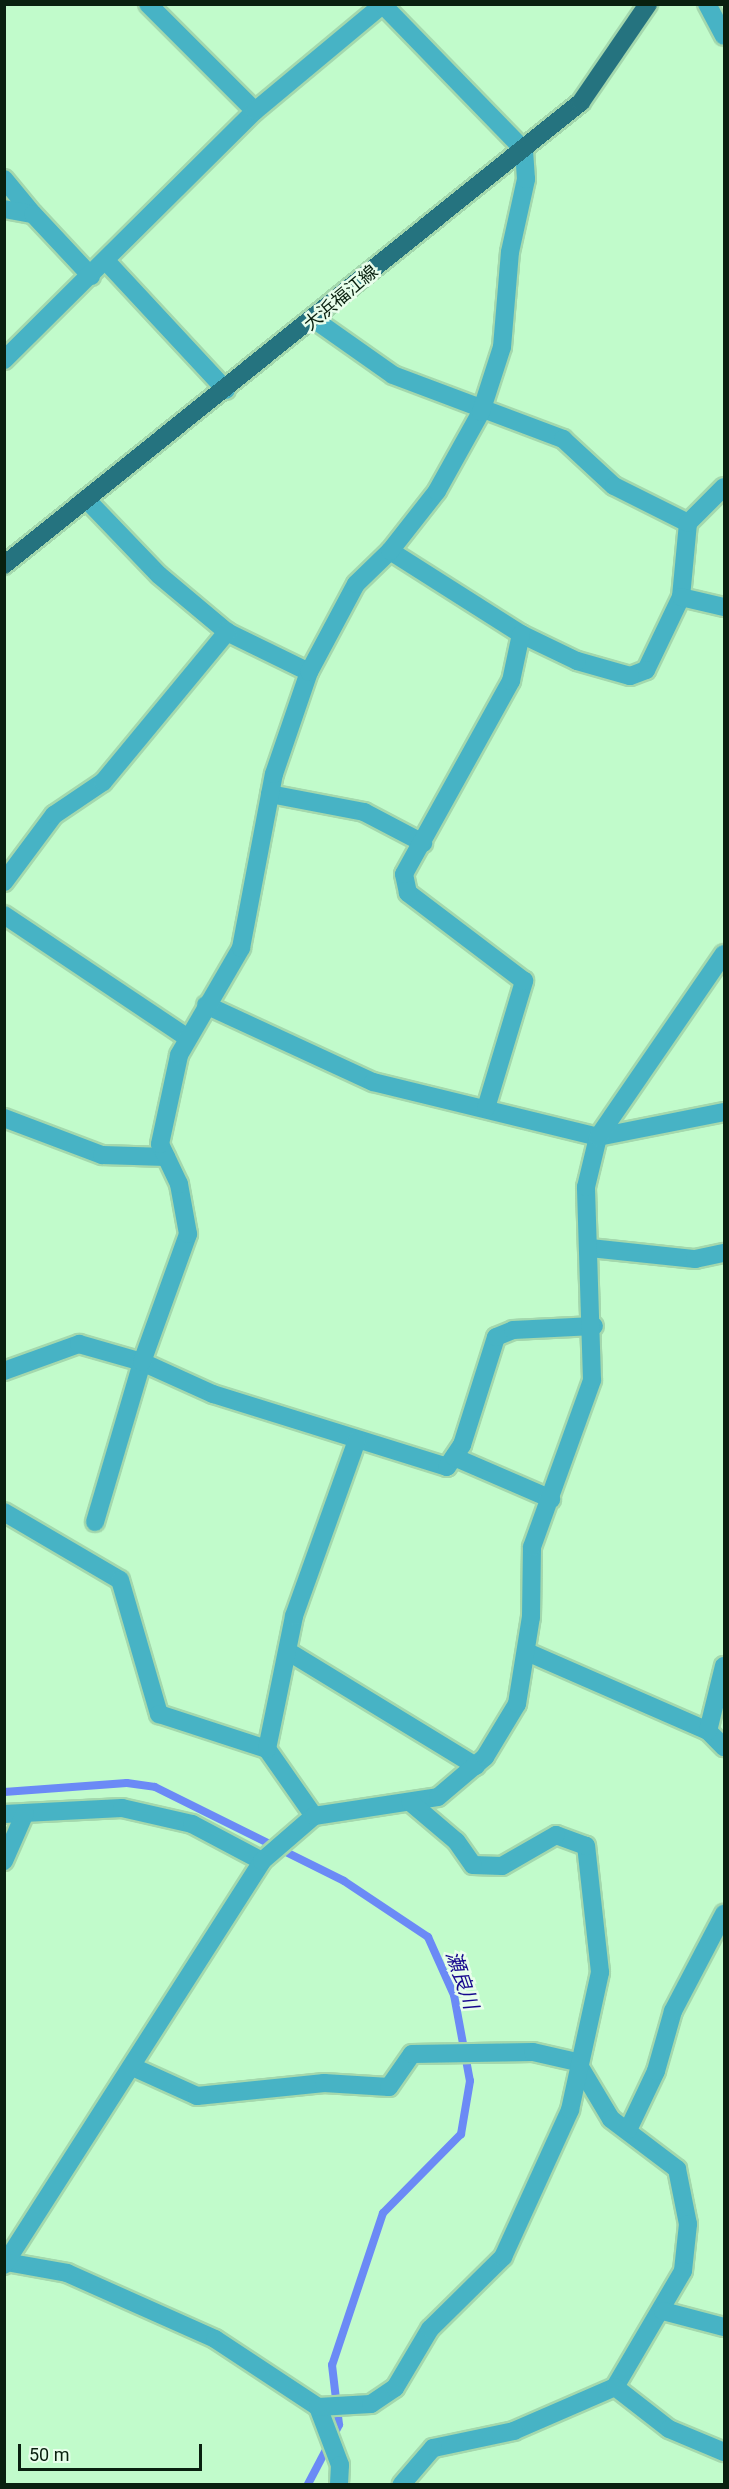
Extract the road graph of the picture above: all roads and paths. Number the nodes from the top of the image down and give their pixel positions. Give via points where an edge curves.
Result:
1 (148, 4) edge
2 (648, 4) edge
3 (707, 4) edge
4 (382, 5) edge
5 (724, 36) edge
6 (255, 111) junction
7 (524, 150) junction
8 (4, 179) edge
9 (4, 209) edge
10 (33, 214) junction
11 (106, 261) junction
12 (91, 276) junction
13 (315, 320) junction
14 (4, 360) edge
15 (226, 390) junction
16 (481, 412) junction
17 (724, 487) edge
18 (86, 500) junction
19 (688, 523) junction
20 (390, 551) junction
21 (4, 565) edge
22 (681, 597) junction
23 (724, 607) edge
24 (227, 632) junction
25 (521, 634) junction
26 (309, 672) junction
27 (270, 794) junction
28 (423, 843) junction
29 (4, 882) edge
30 (4, 915) edge
31 (724, 954) edge
32 (206, 1005) junction
33 (186, 1038) junction
34 (486, 1108) junction
35 (724, 1112) edge
36 (6, 1115) edge
37 (598, 1137) junction
38 (166, 1157) junction
39 (590, 1248) junction
40 (724, 1253) edge
41 (594, 1326) junction
42 (142, 1362) junction
43 (4, 1371) edge
44 (357, 1440) junction
45 (454, 1457) junction
46 (551, 1499) junction
47 (4, 1512) edge
48 (95, 1522) dead end
49 (289, 1652) junction
50 (527, 1652) junction
51 (724, 1666) edge
52 (708, 1731) junction
53 (724, 1747) edge
54 (267, 1749) junction
55 (476, 1766) junction
56 (410, 1802) junction
57 (25, 1813) junction
58 (4, 1814) edge
59 (314, 1816) junction
60 (4, 1861) edge
61 (262, 1861) junction
62 (724, 1914) edge
63 (578, 2062) junction
64 (135, 2068) junction
65 (628, 2130) junction
66 (5, 2264) edge
67 (663, 2311) junction
68 (724, 2327) edge
69 (615, 2387) junction
70 (318, 2407) junction
71 (724, 2452) edge
72 (339, 2484) edge
73 (402, 2484) edge

1 - 6 street
2 - 7 main road, 大浜福江線 via 581,102
3 - 5 street
4 - 6 street
4 - 7 street
6 - 11 street
7 - 13 main road, 大浜福江線
7 - 16 street via 526,179 510,252 502,347
8 - 10 street
9 - 10 street
10 - 12 street
11 - 12 street
11 - 15 street
12 - 14 street
13 - 15 main road, 大浜福江線
13 - 16 street via 393,375
15 - 18 main road, 大浜福江線
16 - 19 street via 563,439 614,486
16 - 20 street via 436,490
17 - 19 street
18 - 21 main road, 大浜福江線
18 - 24 street via 159,575
19 - 22 street
20 - 25 street
20 - 26 street via 356,585
22 - 23 street
22 - 25 street via 646,670 630,676 578,661
24 - 26 street
24 - 29 street via 103,782 54,815
25 - 28 street via 511,681
26 - 27 street
27 - 28 street via 364,812
27 - 32 street via 241,948
28 - 34 street via 404,874 408,893 524,981
30 - 33 street
31 - 37 street
32 - 33 street
32 - 34 street via 373,1082
33 - 38 street via 159,1144
34 - 37 street
35 - 37 street
36 - 38 street via 102,1155
37 - 39 street via 586,1187
38 - 42 street via 179,1184 188,1234
39 - 40 street via 695,1259
39 - 41 street
41 - 45 street via 554,1326 496,1336
41 - 46 street via 592,1380
42 - 43 street via 79,1344
42 - 44 street via 213,1394
42 - 48 street
44 - 45 street via 433,1465 447,1467
44 - 49 street via 294,1616
45 - 46 street
46 - 50 street via 532,1547
47 - 54 street via 120,1580 159,1714
49 - 54 street
49 - 55 street
50 - 52 street
50 - 55 street via 517,1704
51 - 52 street
52 - 53 street
54 - 59 street
55 - 56 street via 438,1797
56 - 59 street
56 - 63 street via 456,1841 473,1865 502,1866 556,1835 586,1846 600,1972
57 - 58 street
57 - 60 street
57 - 61 street via 122,1808 192,1824
59 - 61 street
61 - 64 street
62 - 65 street via 673,2011 656,2071
63 - 64 street via 533,2052 412,2054 389,2087 324,2083 196,2096
63 - 65 street via 611,2119
63 - 70 street via 570,2110 503,2257 430,2329 395,2388 371,2404
64 - 66 street
65 - 67 street via 677,2169 688,2224 683,2271
66 - 70 street via 67,2273 215,2339
67 - 68 street
67 - 69 street
69 - 71 street via 669,2430
69 - 73 street via 514,2431 433,2448
70 - 72 street via 340,2465

